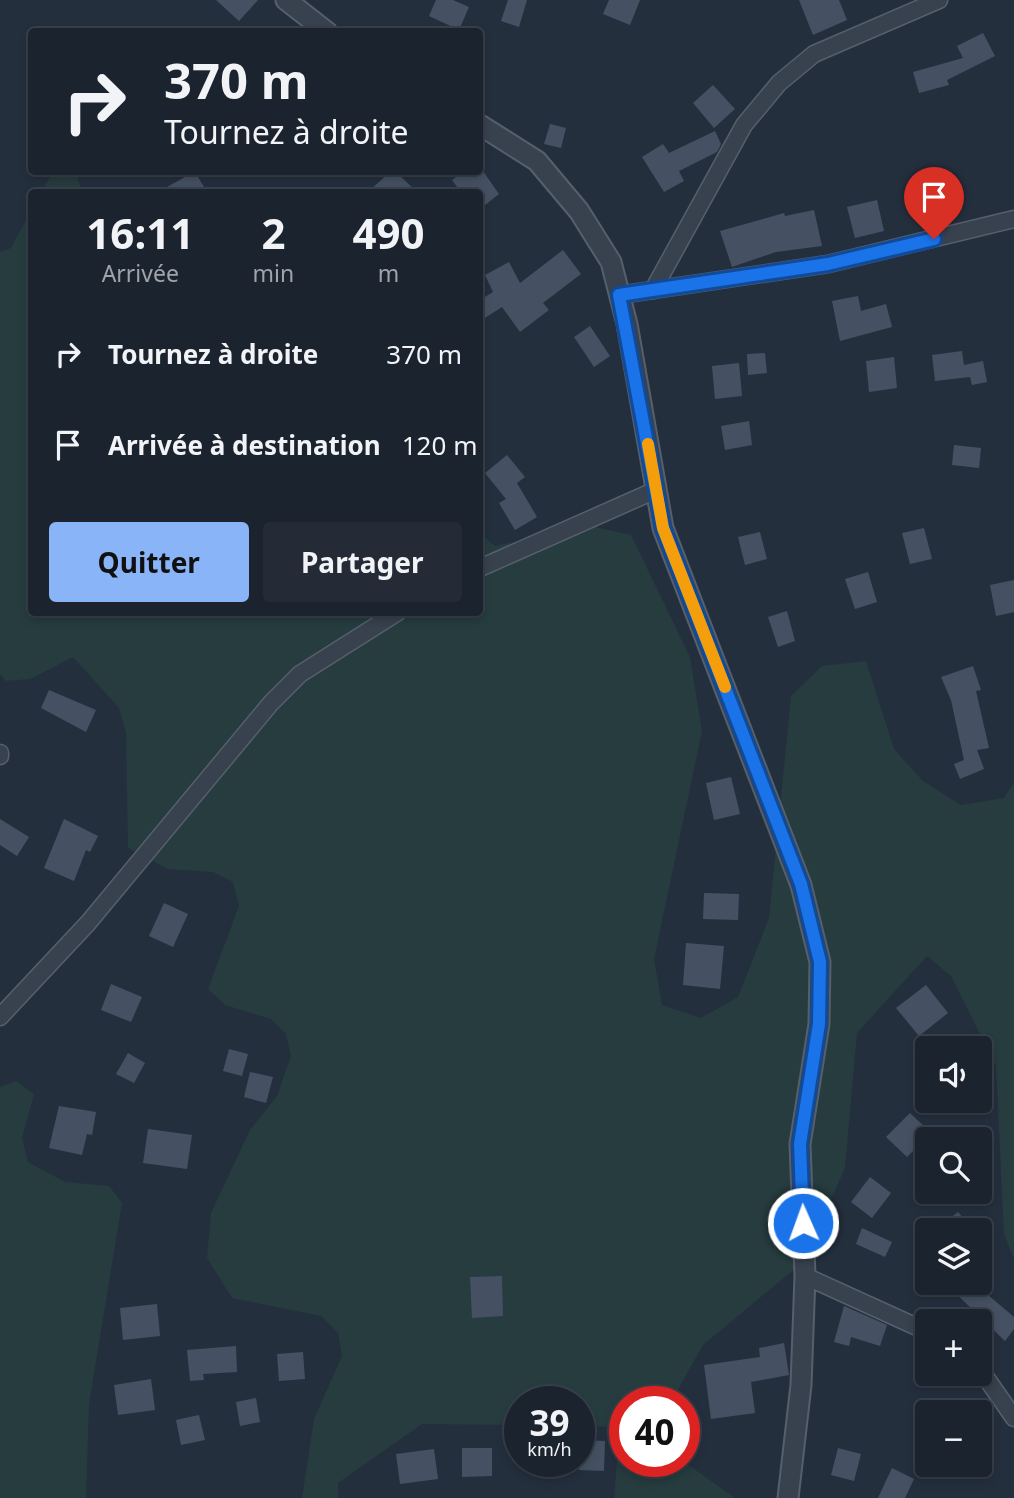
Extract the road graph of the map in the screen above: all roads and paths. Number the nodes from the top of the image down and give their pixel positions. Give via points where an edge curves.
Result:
1 (286, 0) edge
2 (939, 0) edge
3 (322, 28) edge
4 (483, 127) edge
5 (1014, 219) edge
6 (653, 289) junction
7 (619, 295) junction
8 (656, 490) junction
9 (483, 567) edge
10 (392, 616) edge
11 (0, 1017) edge
12 (805, 1276) junction
13 (915, 1326) edge
14 (992, 1386) edge
15 (1014, 1418) edge
16 (788, 1498) edge

1 - 3 street
2 - 6 street via 814,54 779,83 744,125
4 - 7 street via 537,161 579,211 611,262
5 - 6 street via 828,264
6 - 7 street
7 - 8 street
8 - 9 street
8 - 12 street via 667,540 801,884 820,962 819,1024 800,1144
10 - 11 street via 300,674 271,703 88,923
12 - 13 street
12 - 16 street via 802,1385
14 - 15 street

